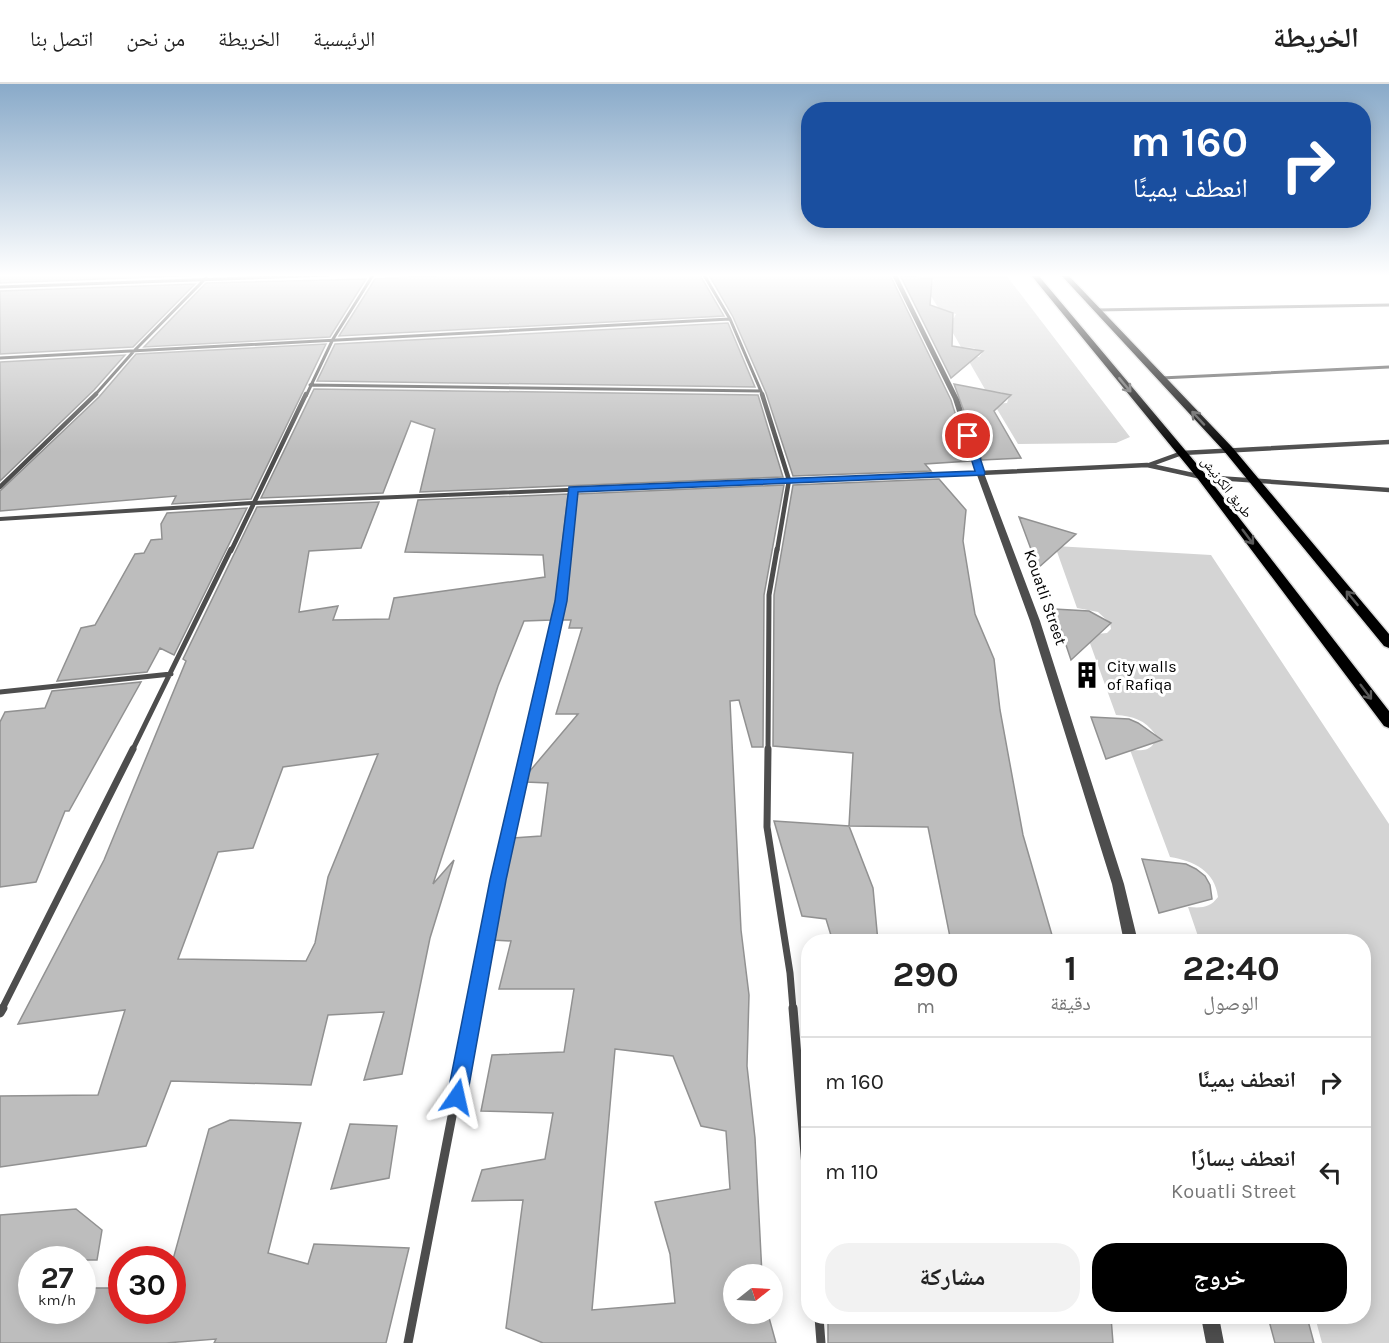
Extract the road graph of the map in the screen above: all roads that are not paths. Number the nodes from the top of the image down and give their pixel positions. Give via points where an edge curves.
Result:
1 (151, 334) edge
2 (336, 334) edge
3 (437, 334) edge
4 (736, 334) edge
5 (923, 334) edge
6 (1084, 334) edge
7 (1119, 334) edge
8 (333, 339) junction
9 (134, 351) junction
10 (0, 358) edge
11 (1389, 367) edge
12 (1161, 378) junction
13 (310, 385) junction
14 (761, 391) junction
15 (1389, 442) edge
16 (1228, 449) junction
17 (1182, 453) junction
18 (1146, 465) junction
19 (980, 473) junction
20 (1202, 477) junction
21 (789, 480) junction
22 (1257, 482) junction
23 (0, 487) edge
24 (573, 489) junction
25 (1389, 490) edge
26 (252, 503) junction
27 (0, 519) edge
28 (1389, 643) edge
29 (171, 674) junction
30 (0, 692) edge
31 (1389, 722) edge
32 (1129, 934) edge
33 (0, 1013) edge
34 (801, 1106) edge
35 (820, 1324) edge
36 (1211, 1324) edge
37 (408, 1343) edge
38 (821, 1343) edge
39 (1215, 1343) edge

1 - 9 street
2 - 8 street
3 - 8 street
4 - 14 street
5 - 19 street, Kouatli Street via 956,399
6 -> 17 main road, طريق الكرنيش
7 - 12 main road, طريق الكرنيش
8 - 9 street
8 - 13 street
9 - 10 street
9 - 23 street via 81,411
11 - 12 street
16 -> 12 main road, طريق الكرنيش
13 - 14 street
13 - 26 street
14 - 21 street
15 - 16 street
16 - 17 street
16 - 22 main road, طريق الكرنيش
17 - 18 street
17 - 20 main road, طريق الكرنيش
18 - 19 street
18 - 20 street
19 - 21 street
19 - 32 street, Kouatli Street via 1035,621 1118,884
20 - 22 street
20 -> 31 main road, طريق الكرنيش
21 - 24 street
21 - 34 street via 769,595 768,827 790,973
22 - 25 street
28 -> 22 main road, طريق الكرنيش
24 - 26 street
24 - 37 street via 561,601 498,880
26 - 27 street
26 - 29 street
29 - 30 street
29 - 33 street
35 - 38 street
36 - 39 street

